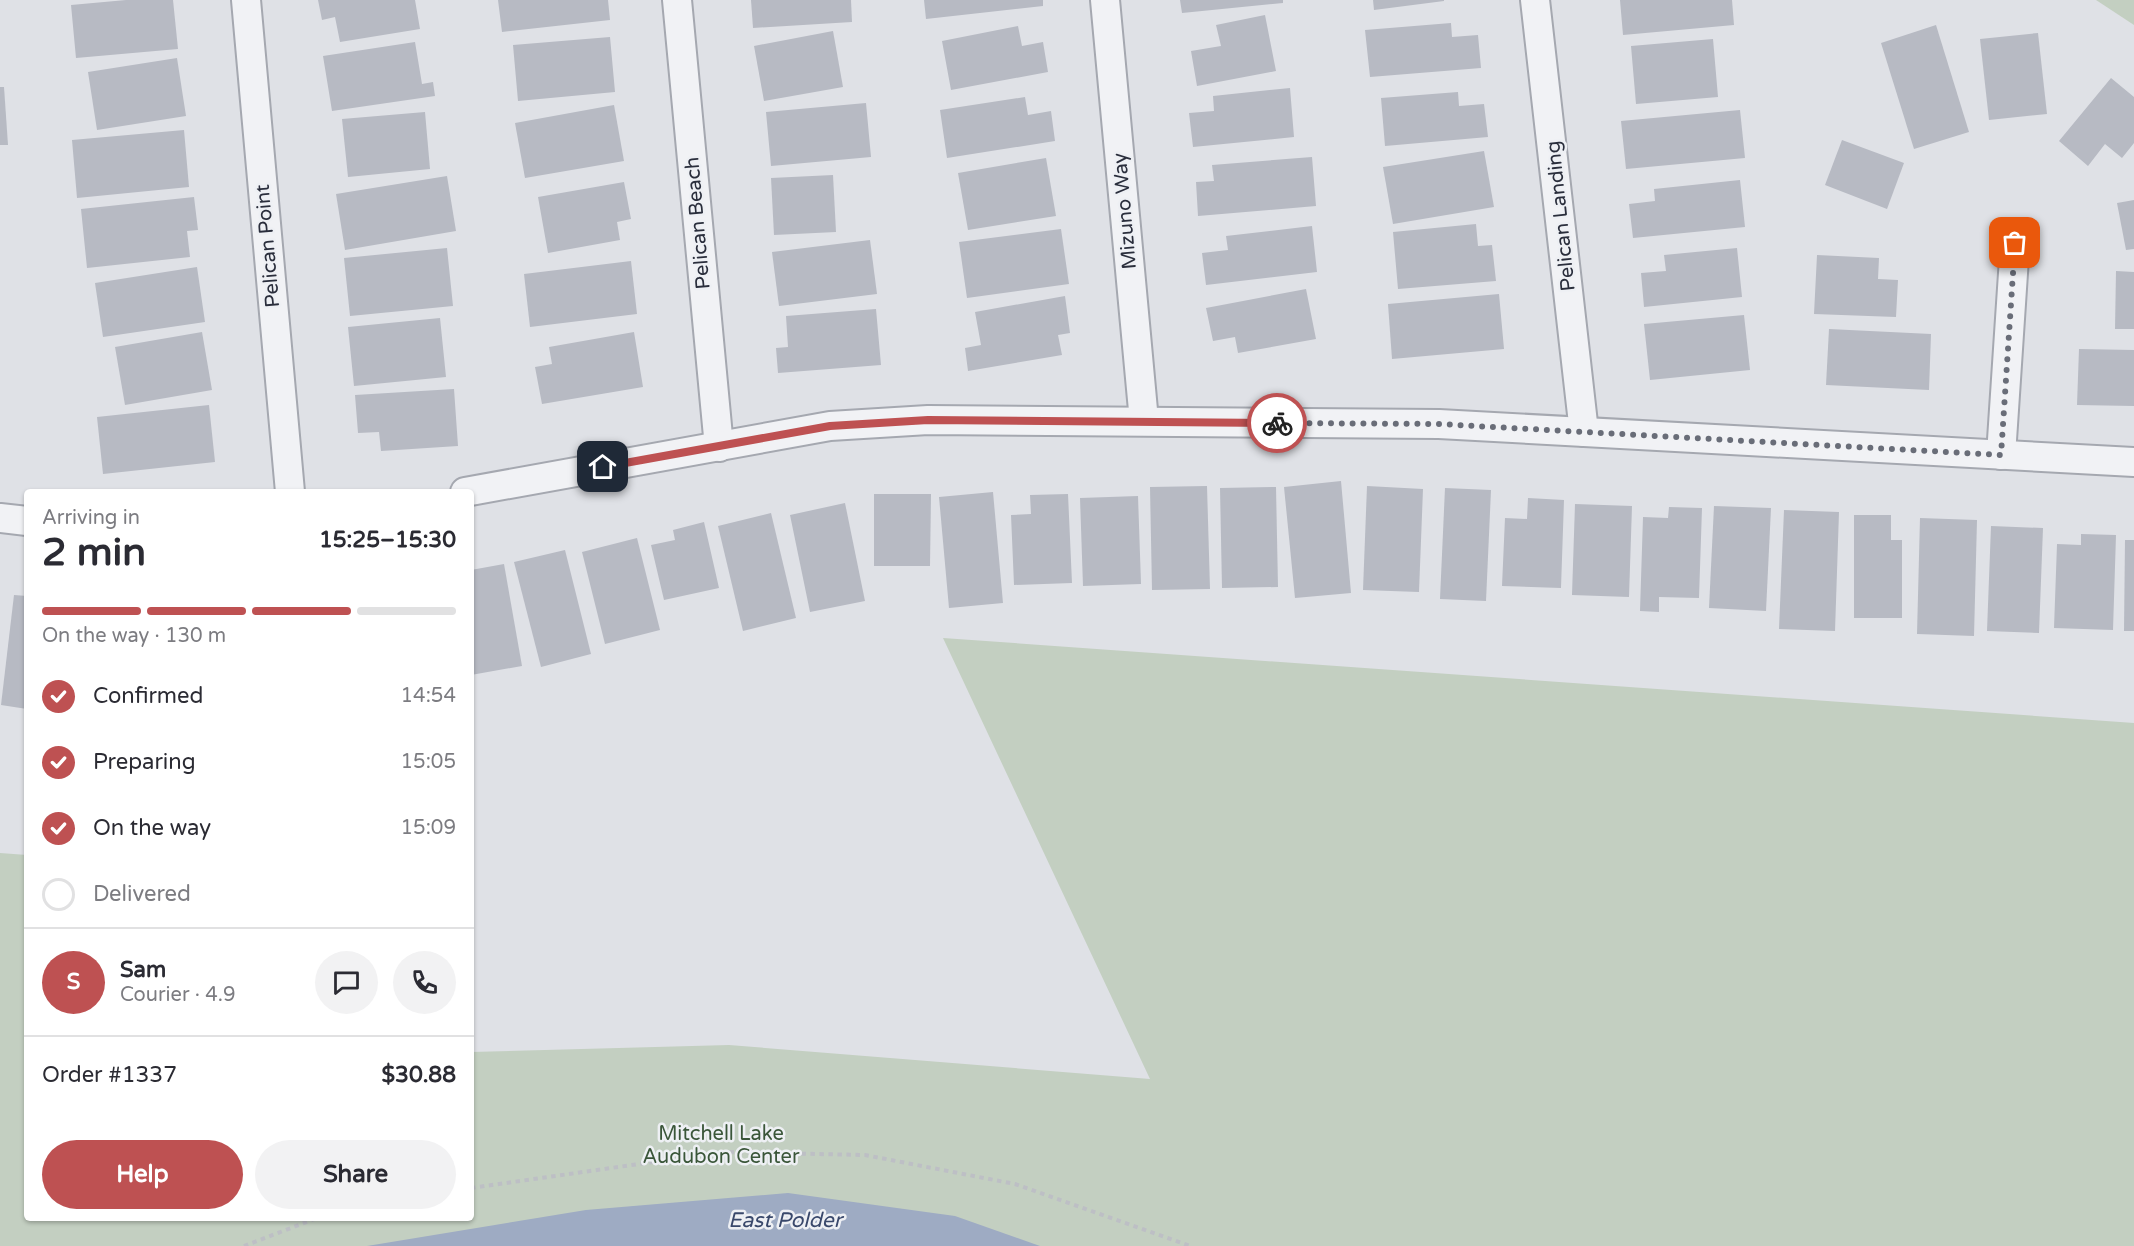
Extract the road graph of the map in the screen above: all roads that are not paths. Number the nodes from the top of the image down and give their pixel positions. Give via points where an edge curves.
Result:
1 (246, 0) edge
2 (677, 0) edge
3 (1106, 0) edge
4 (1535, 0) edge
5 (2015, 243) dead end
6 (1144, 422) junction
7 (1584, 432) junction
8 (718, 447) junction
9 (2001, 455) junction
10 (2134, 462) edge
11 (290, 489) edge
12 (474, 490) edge
13 (0, 518) edge
14 (24, 521) edge

1 - 11 street, Pelican Point
2 - 8 street, Pelican Beach
3 - 6 street, Mizuno Way
4 - 7 street, Pelican Landing
5 - 9 street
6 - 7 street via 1439,424
6 - 8 street via 928,420 830,426
7 - 9 street
8 - 12 street
9 - 10 street
13 - 14 street

